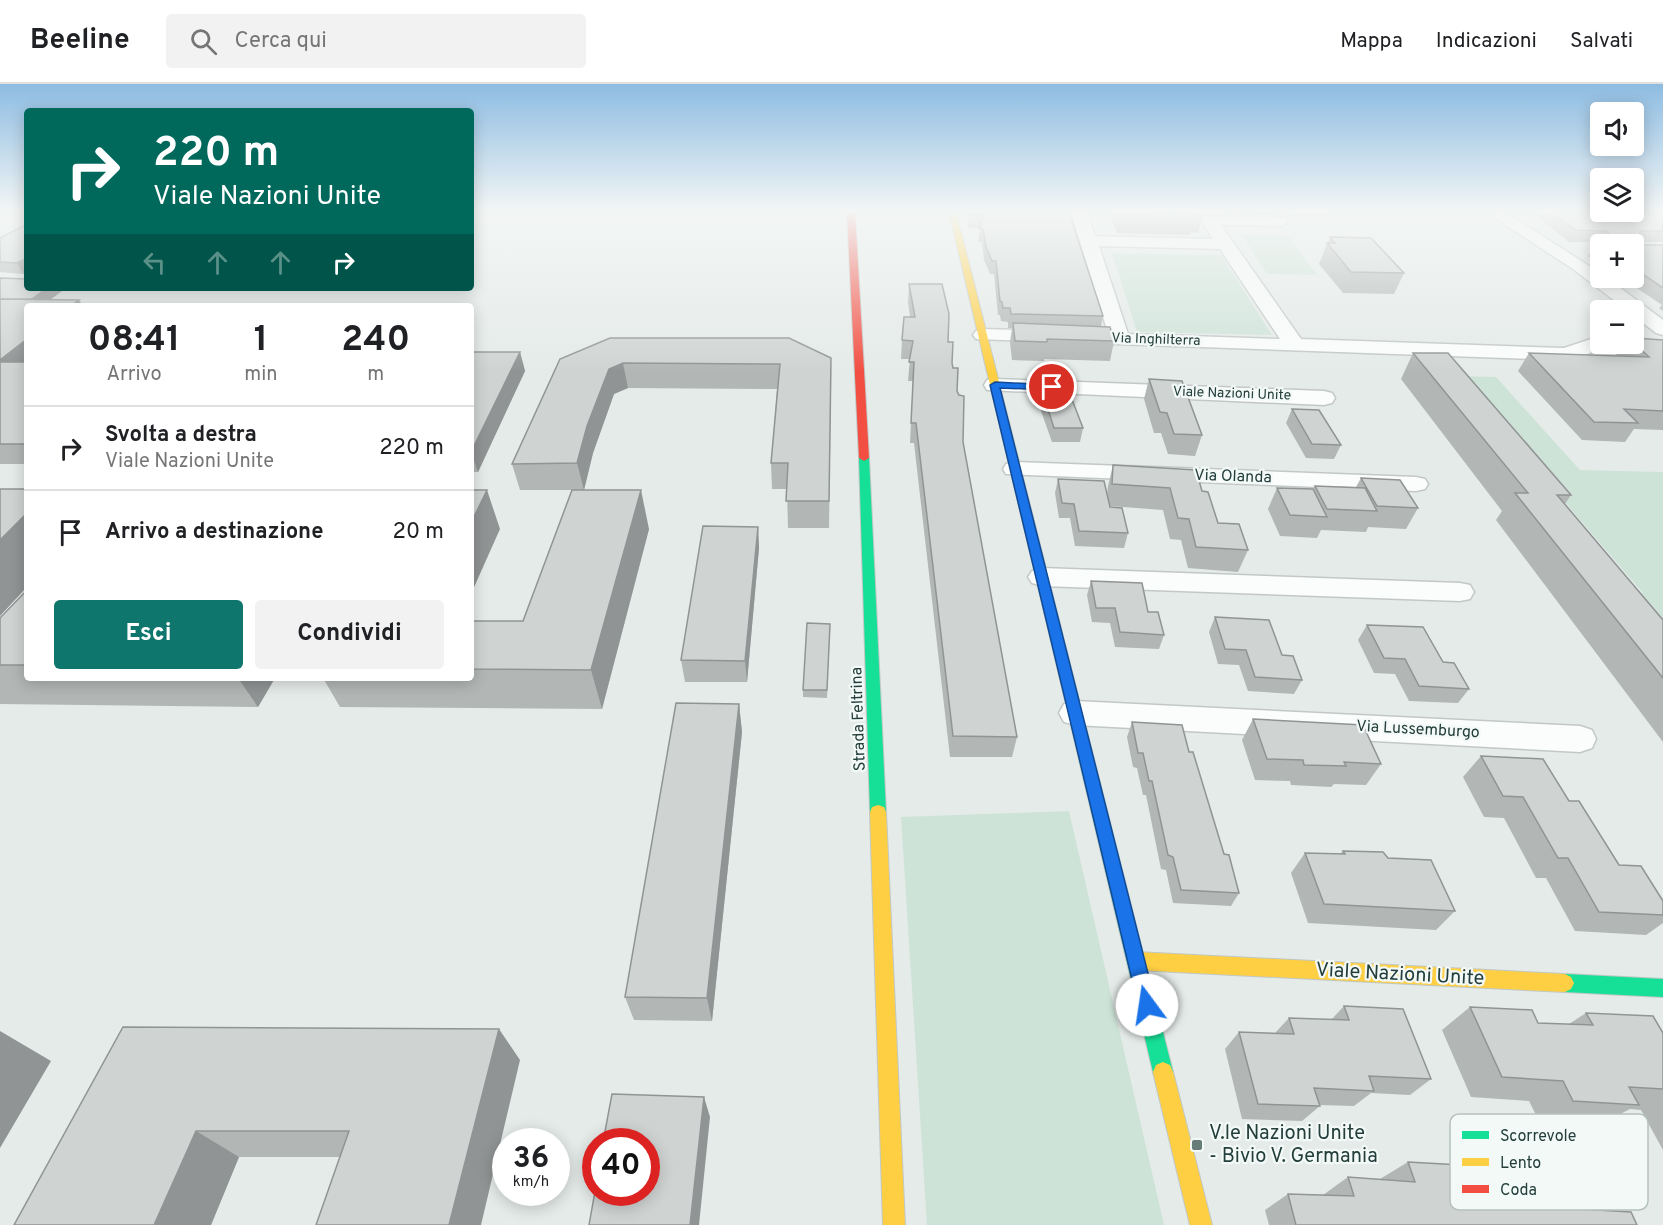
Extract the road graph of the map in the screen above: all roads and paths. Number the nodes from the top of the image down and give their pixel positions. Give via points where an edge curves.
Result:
1 (854, 265) edge
2 (965, 265) edge
3 (1095, 265) edge
4 (1240, 265) edge
5 (1574, 265) edge
6 (982, 335) junction
7 (1660, 338) edge
8 (1117, 339) junction
9 (1294, 344) junction
10 (1590, 346) edge
11 (1428, 349) junction
12 (1448, 375) edge
13 (995, 385) junction
14 (1324, 398) dead end
15 (1015, 469) junction
16 (1416, 484) dead end
17 (1042, 577) junction
18 (1460, 592) dead end
19 (1075, 713) junction
20 (1580, 738) dead end
21 (1136, 961) junction
22 (1663, 988) edge
23 (894, 1225) edge
24 (1201, 1225) edge

1 - 23 street, Strada Feltrina via 867,507
2 - 6 street
3 - 8 street
4 - 9 street
5 - 7 street
6 - 8 street, Via Inghilterra
6 - 13 street
8 - 9 street, Via Inghilterra
9 - 11 street, Via Inghilterra
10 - 11 street, Via Inghilterra via 1574,353
11 - 12 street
13 - 14 street, Viale Nazioni Unite
13 - 15 street
15 - 16 street, Via Olanda
15 - 17 street
17 - 18 street
17 - 19 street
19 - 20 street, Via Lussemburgo
19 - 21 street
21 - 22 street, Viale Nazioni Unite
21 - 24 street

